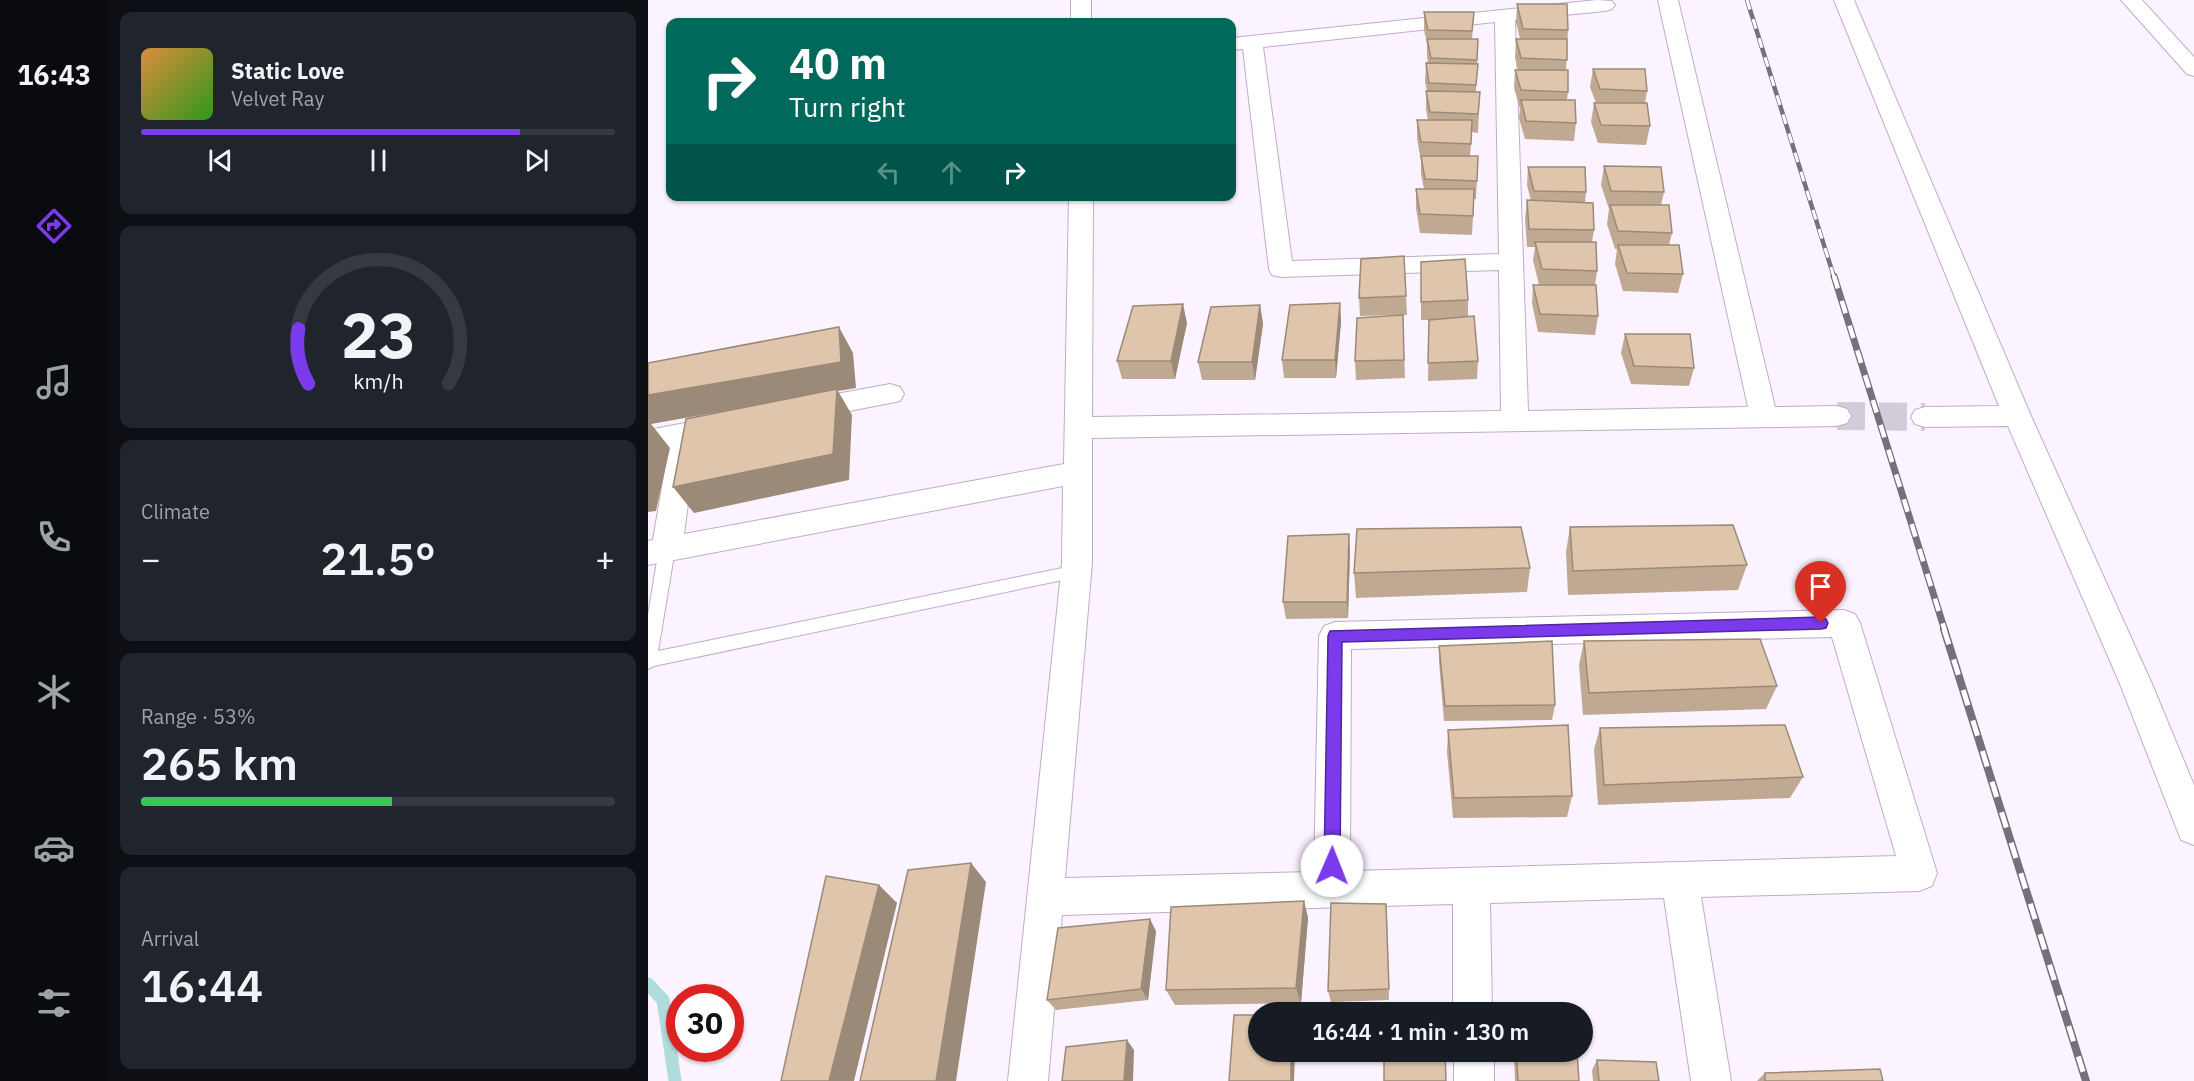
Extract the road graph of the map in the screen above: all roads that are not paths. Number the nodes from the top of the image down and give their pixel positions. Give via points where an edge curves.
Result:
1 (1081, 0) edge
2 (1668, 0) edge
3 (1844, 0) edge
4 (2131, 0) edge
5 (1605, 5) dead end
6 (1505, 16) junction
7 (1081, 18) edge
8 (1242, 43) edge
9 (2194, 70) edge
10 (1081, 201) edge
11 (1511, 262) junction
12 (890, 394) dead end
13 (1837, 416) tunnel mouth
14 (2017, 416) junction
15 (1764, 417) junction
16 (1925, 417) tunnel mouth
17 (1515, 421) junction
18 (1079, 428) junction
19 (684, 433) junction
20 (648, 440) edge
21 (1078, 472) junction
22 (657, 551) edge
23 (1077, 572) junction
24 (648, 661) edge
25 (2194, 828) edge
26 (1680, 879) junction
27 (1471, 887) junction
28 (1332, 889) junction
29 (1046, 897) junction
30 (1473, 1002) edge
31 (1474, 1062) edge
32 (1028, 1081) edge
33 (1474, 1081) edge
34 (1711, 1081) edge

1 - 7 street
2 - 15 street
3 - 14 street
4 - 9 street
5 - 6 street
6 - 8 street
6 - 11 street
8 - 11 street via 1281,269
10 - 18 street
11 - 17 street
12 - 19 street
13 - 15 street
14 - 16 street
14 - 25 street via 2136,684
15 - 17 street
17 - 18 street
18 - 21 street
19 - 20 street
19 - 22 street
21 - 22 street
21 - 23 street
22 - 24 lane
23 - 24 lane
23 - 29 street
26 - 27 street
26 - 28 street via 1919,873 1844,623 1335,636
26 - 34 street
27 - 28 street
27 - 30 street
28 - 29 street
29 - 32 street
31 - 33 street

